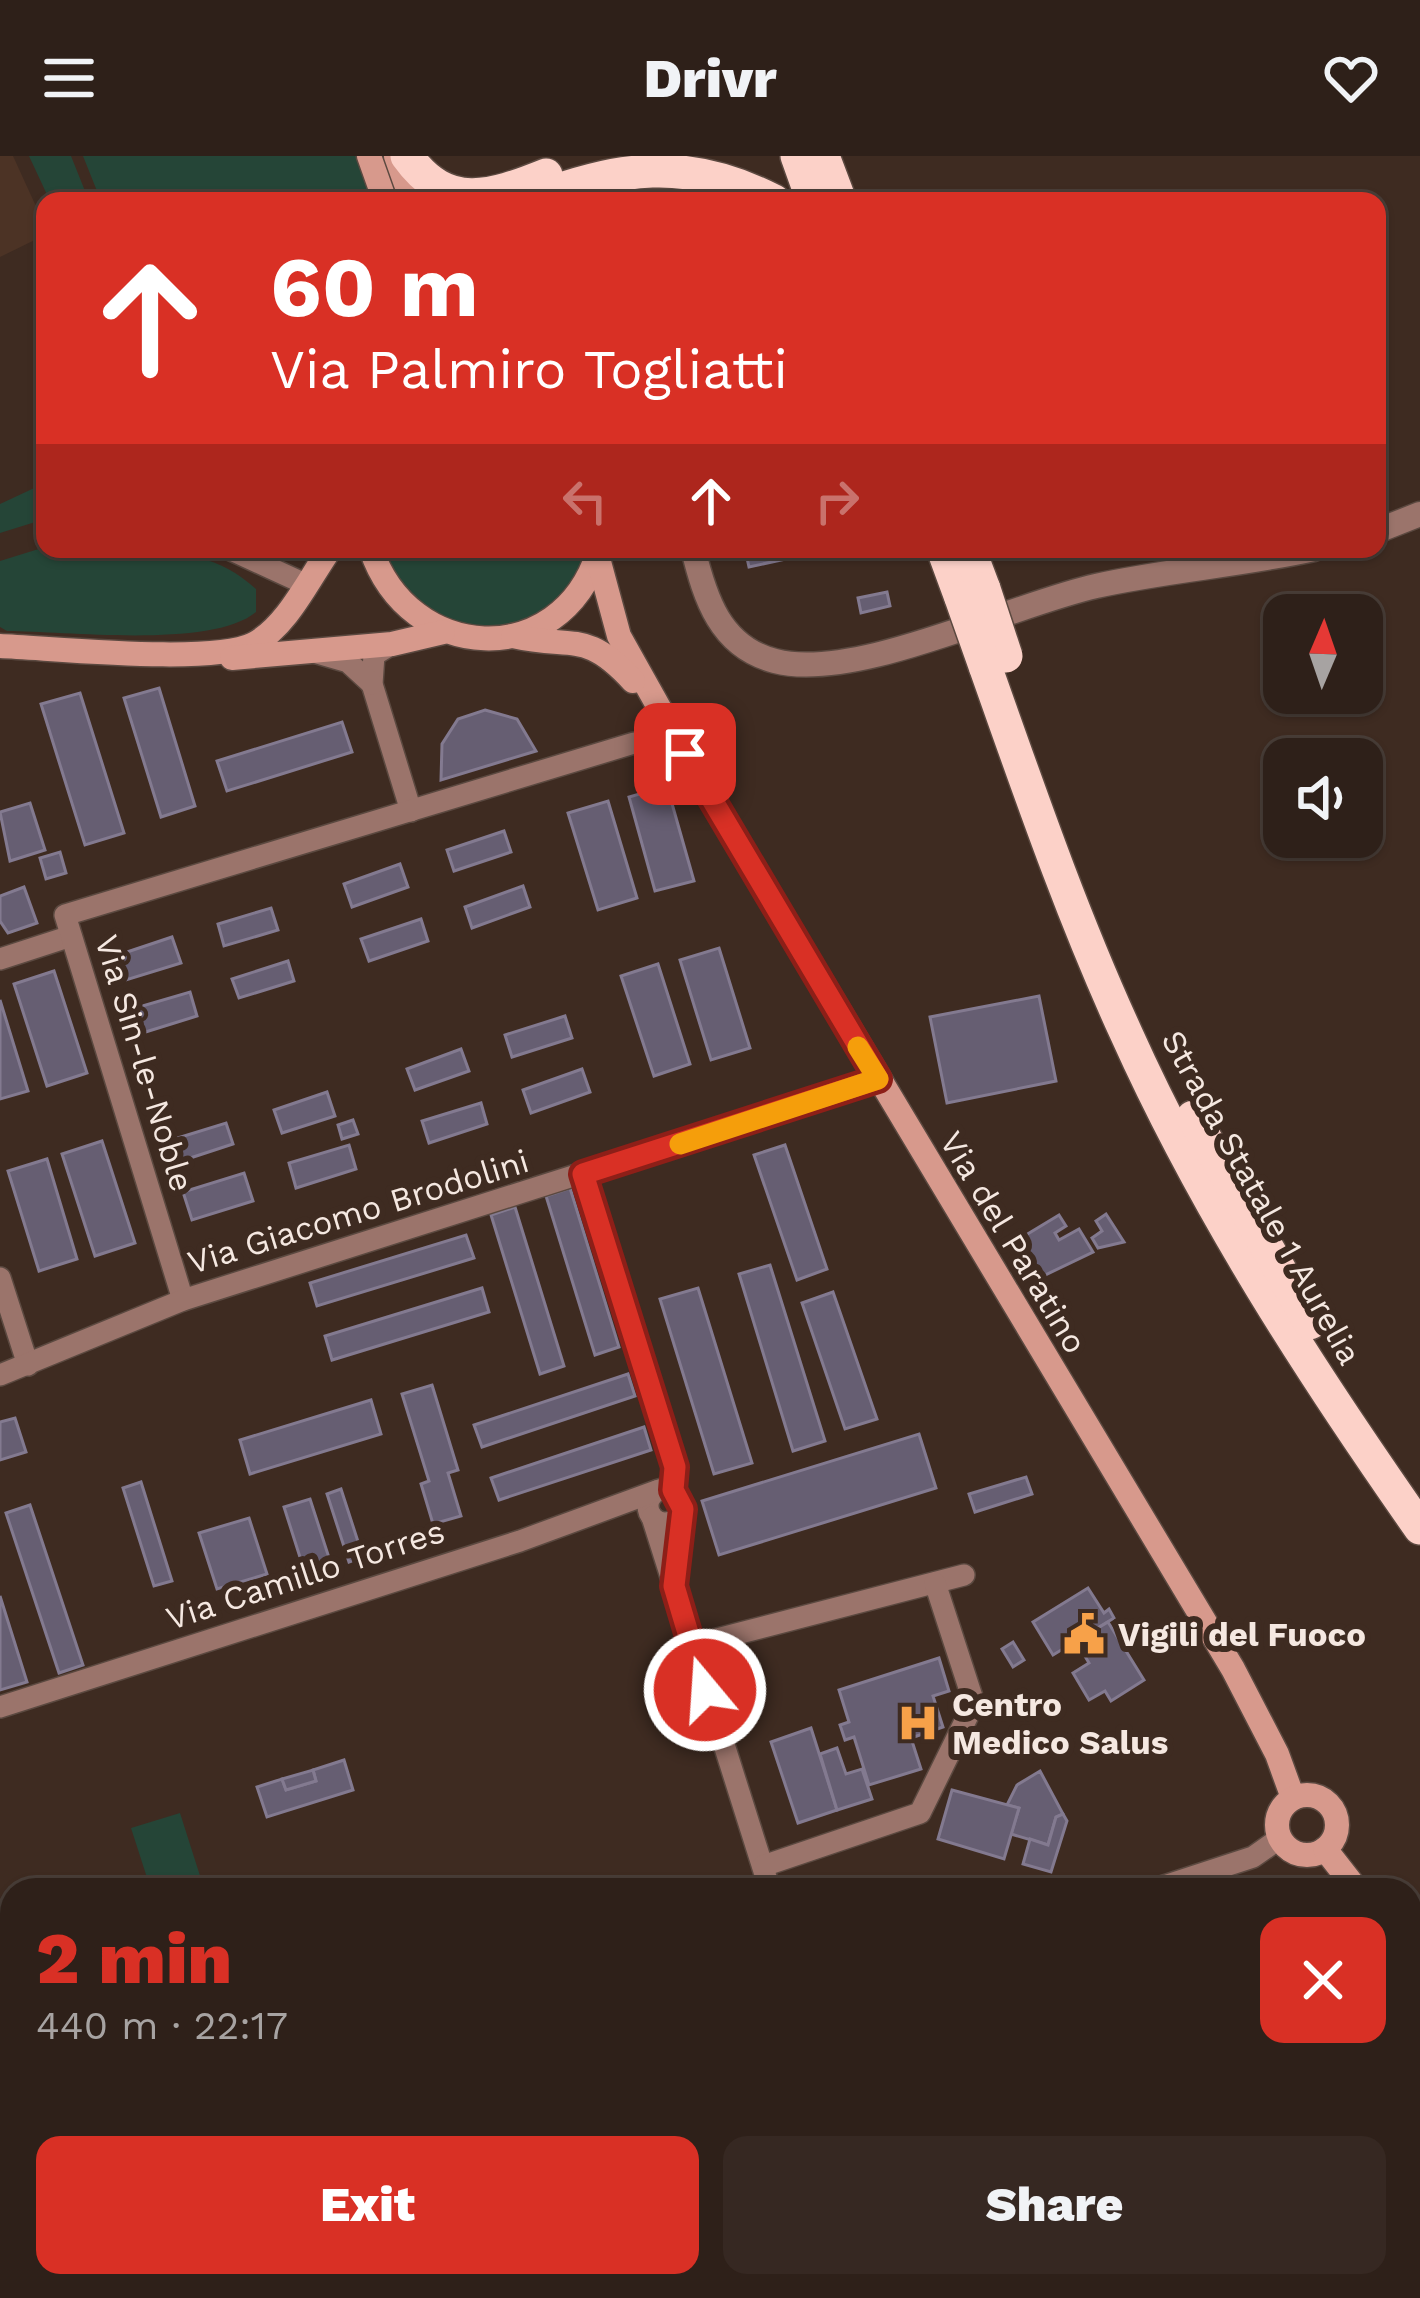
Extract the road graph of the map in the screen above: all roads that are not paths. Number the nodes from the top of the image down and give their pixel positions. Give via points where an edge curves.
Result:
1 (369, 156) edge
2 (396, 156) edge
3 (407, 156) edge
4 (592, 156) edge
5 (796, 156) edge
6 (823, 156) edge
7 (382, 192) edge
8 (409, 192) edge
9 (444, 192) edge
10 (491, 192) edge
11 (552, 192) edge
12 (757, 192) edge
13 (810, 192) edge
14 (836, 192) edge
15 (1420, 514) edge
16 (1386, 527) edge
17 (249, 558) edge
18 (324, 558) edge
19 (375, 558) edge
20 (596, 558) edge
21 (599, 558) edge
22 (695, 558) edge
23 (949, 558) edge
24 (970, 558) edge
25 (1261, 558) edge
26 (305, 584) junction
27 (973, 594) junction
28 (443, 632) junction
29 (513, 636) junction
30 (392, 644) junction
31 (0, 646) edge
32 (183, 652) junction
33 (315, 652) junction
34 (996, 661) junction
35 (372, 684) junction
36 (670, 724) junction
37 (634, 743) dead end
38 (411, 811) junction
39 (68, 926) junction
40 (0, 958) edge
41 (878, 1079) junction
42 (583, 1174) junction
43 (0, 1278) edge
44 (183, 1300) junction
45 (28, 1365) junction
46 (0, 1375) edge
47 (1420, 1489) edge
48 (652, 1502) junction
49 (1420, 1528) edge
50 (964, 1575) dead end
51 (935, 1583) junction
52 (674, 1586) junction
53 (691, 1646) junction
54 (0, 1707) edge
55 (1293, 1798) junction
56 (1280, 1838) junction
57 (1325, 1849) junction
58 (763, 1866) junction
59 (766, 1878) edge
60 (1189, 1878) edge
61 (1348, 1878) edge

1 - 7 main road
2 - 8 main road
3 - 9 highway
4 - 10 highway
5 - 13 highway
6 - 14 highway
11 - 12 highway via 657,162 717,170
15 - 16 street
17 - 26 street
18 - 26 main road
19 - 28 main road via 388,588
20 - 29 main road via 579,593 550,620
21 - 36 main road via 619,636
22 - 25 street via 706,599 734,640 770,660 812,664 871,655 1086,588
23 - 27 highway, Strada Statale 1 Aurelia
24 - 27 highway, Strada Statale 1 Aurelia
26 - 32 main road via 279,624 250,646
27 - 34 highway, Strada Statale 1 Aurelia, bridge
28 - 29 main road
28 - 30 main road
29 - 36 main road via 576,641 608,655
30 - 33 main road
30 - 35 street via 374,655
31 - 32 main road
32 - 33 main road
33 - 35 street via 348,662
34 - 47 highway, Strada Statale 1 Aurelia via 1147,1027 1287,1287
34 - 49 highway, Strada Statale 1 Aurelia via 1054,866 1127,1036 1267,1298
35 - 38 street
36 - 41 main road, Via del Paratino
37 - 38 street
38 - 39 street
39 - 40 street
39 - 44 street, Via Sin-le-Noble
41 - 42 street, Via Giacomo Brodolini
41 - 55 main road, Via del Paratino via 1233,1669
42 - 44 street, Via Giacomo Brodolini
42 - 48 street via 675,1467
43 - 45 street
44 - 45 street, Via Giacomo Brodolini
45 - 46 street, Via Giacomo Brodolini
48 - 52 street
48 - 52 street via 681,1498
48 - 54 street, Via Camillo Torres
50 - 51 street
51 - 53 street
51 - 58 street via 974,1703 920,1814
52 - 53 street
53 - 58 street
55 - 56 main road via 1278,1815
55 - 57 main road via 1315,1796 1332,1809 1336,1830
56 - 57 main road via 1300,1854
56 - 60 street via 1253,1857
57 - 61 main road
58 - 59 street

